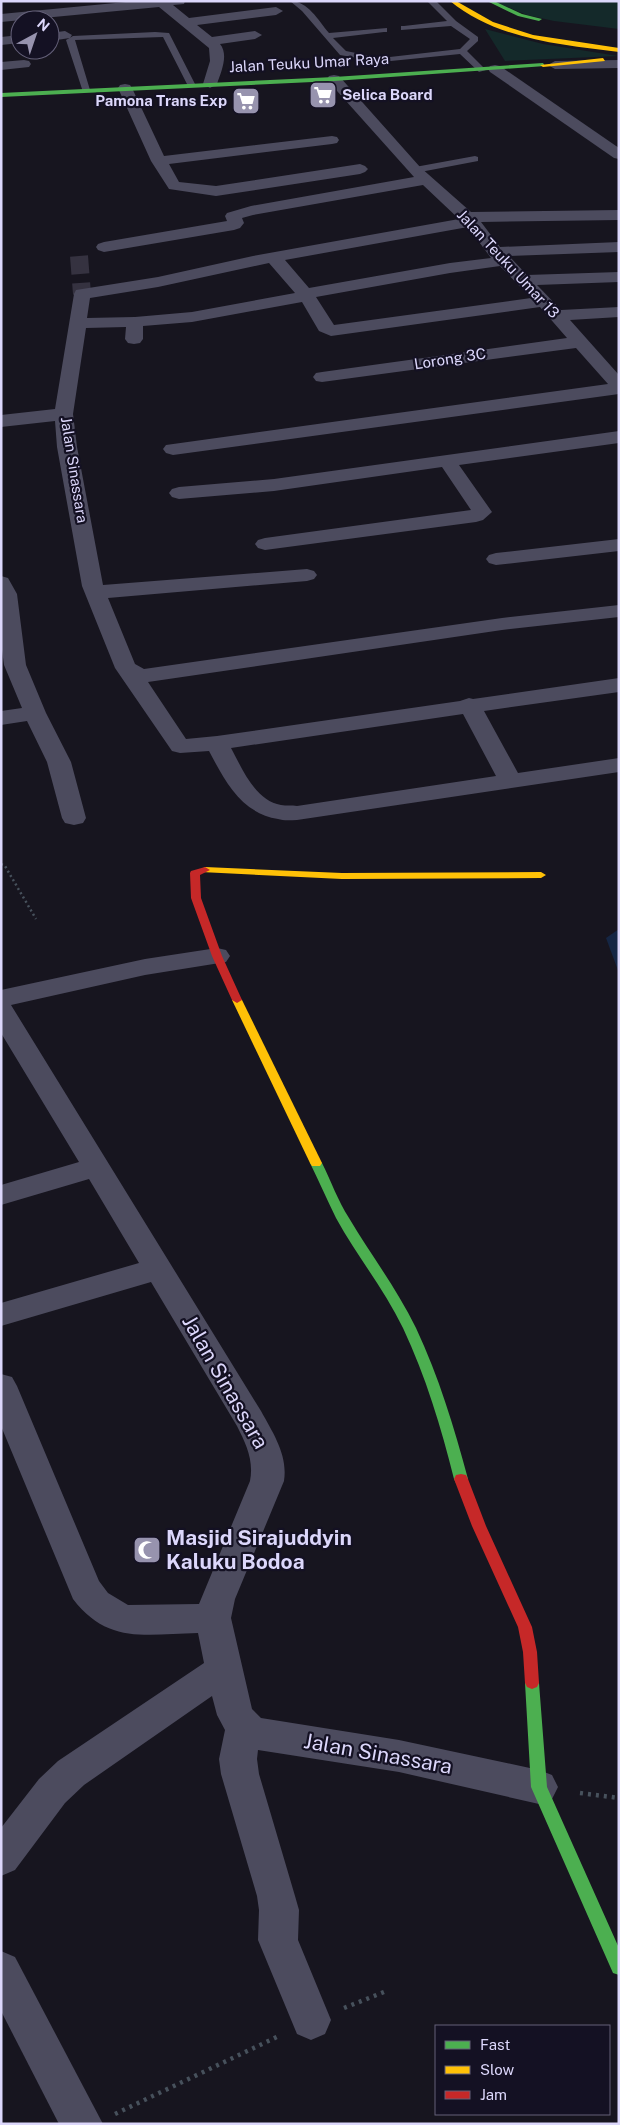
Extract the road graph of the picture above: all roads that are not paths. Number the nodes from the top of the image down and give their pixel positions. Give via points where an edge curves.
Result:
1 (179, 1) edge
2 (294, 1) edge
3 (431, 1) edge
4 (452, 1) edge
5 (469, 1) edge
6 (489, 1) edge
7 (161, 2) edge
8 (276, 11) dead end
9 (1, 18) edge
10 (187, 22) junction
11 (548, 22) dead end
12 (453, 23) junction
13 (404, 28) dead end
14 (384, 30) dead end
15 (65, 35) dead end
16 (255, 35) dead end
17 (60, 36) edge
18 (327, 36) junction
19 (619, 40) edge
20 (210, 41) junction
21 (462, 50) junction
22 (619, 50) edge
23 (619, 59) edge
24 (381, 60) junction
25 (24, 64) dead end
26 (619, 64) edge
27 (543, 65) junction
28 (1, 66) edge
29 (489, 69) junction
30 (619, 71) edge
31 (392, 75) junction
32 (334, 79) junction
33 (191, 84) junction
34 (210, 84) junction
35 (125, 88) junction
36 (86, 90) junction
37 (1, 95) edge
38 (619, 155) edge
39 (475, 159) dead end
40 (159, 161) junction
41 (360, 169) junction
42 (421, 175) junction
43 (374, 183) dead end
44 (619, 215) edge
45 (469, 219) junction
46 (104, 247) dead end
47 (619, 247) edge
48 (500, 256) junction
49 (274, 258) junction
50 (619, 277) edge
51 (523, 280) junction
52 (305, 295) junction
53 (544, 301) junction
54 (619, 312) edge
55 (467, 313) junction
56 (556, 315) junction
57 (78, 323) junction
58 (482, 330) dead end
59 (578, 342) junction
60 (322, 377) dead end
61 (618, 386) edge
62 (64, 414) junction
63 (1, 420) edge
64 (619, 437) edge
65 (173, 448) dead end
66 (447, 461) junction
67 (178, 493) dead end
68 (265, 544) dead end
69 (619, 545) edge
70 (496, 559) dead end
71 (307, 575) dead end
72 (1, 582) edge
73 (92, 586) junction
74 (619, 611) edge
75 (137, 674) junction
76 (619, 685) edge
77 (469, 705) junction
78 (35, 713) junction
79 (1, 718) edge
80 (217, 743) junction
81 (619, 765) edge
82 (510, 780) junction
83 (74, 818) dead end
84 (542, 875) dead end
85 (217, 956) junction
86 (1, 999) edge
87 (1, 1010) edge
88 (97, 1167) junction
89 (1, 1195) edge
90 (158, 1268) junction
91 (1, 1315) edge
92 (1, 1386) edge
93 (213, 1618) junction
94 (223, 1669) junction
95 (244, 1726) junction
96 (539, 1787) junction
97 (1, 1858) edge
98 (619, 1967) edge
99 (1, 1970) edge
100 (311, 2020) road end
101 (97, 2120) edge

1 - 7 street
2 - 18 lane via 305,9
3 - 12 lane
4 - 22 main road via 465,13 494,26 535,37
5 - 19 main road via 494,16 526,26
6 - 11 main road via 520,15
7 - 9 street
7 - 10 street
8 - 10 street
10 - 20 street
12 - 13 lane
12 - 21 lane via 475,39
14 - 18 lane
15 - 17 street
16 - 20 street
18 - 24 lane via 343,53
20 - 34 street via 216,47 217,57
21 - 24 lane
21 - 29 lane
23 - 27 main road
24 - 31 lane
25 - 28 street
26 - 27 street, Jalan Teuku Umar Raya
27 - 29 main road, Jalan Teuku Umar Raya
27 - 30 main road
29 - 31 main road, Jalan Teuku Umar Raya
29 - 38 street
31 - 32 main road, Jalan Teuku Umar Raya
32 - 34 main road, Jalan Teuku Umar Raya
32 - 42 street, Jalan Teuku Umar 13
33 - 34 main road, Jalan Teuku Umar Raya
33 - 35 main road, Jalan Teuku Umar Raya
33 - 36 lane via 164,34 73,38 70,40
35 - 36 main road, Jalan Teuku Umar Raya
35 - 40 street
36 - 37 main road, Jalan Teuku Umar Raya
39 - 42 lane
40 - 41 street via 339,143
40 - 41 street via 174,186 207,191
41 - 43 street
42 - 45 street, Jalan Teuku Umar 13
42 - 46 street via 251,211 233,216 234,225
44 - 45 street
45 - 48 street, Jalan Teuku Umar 13
45 - 49 street
47 - 48 street
48 - 51 street, Jalan Teuku Umar 13
48 - 52 street
49 - 52 street
49 - 57 street, Jalan Sinassara via 82,294
50 - 51 street
51 - 53 street, Jalan Teuku Umar 13
52 - 55 street via 325,327 331,331
52 - 57 street via 134,331
53 - 55 street
53 - 56 street, Jalan Teuku Umar 13
54 - 56 street
55 - 58 street
56 - 59 street, Jalan Teuku Umar 13
57 - 62 street, Jalan Sinassara
59 - 60 street, Lorong 3C
59 - 61 street, Jalan Teuku Umar 13
61 - 65 street
62 - 63 street
62 - 73 street, Jalan Sinassara
64 - 66 street
66 - 67 street via 274,485
66 - 68 street via 482,512 476,516
69 - 70 street
71 - 73 street via 108,592 97,591
72 - 78 street via 6,594 15,665
73 - 75 street, Jalan Sinassara via 123,661
74 - 75 street
75 - 80 street, Jalan Sinassara via 180,746
76 - 77 street
77 - 80 street
77 - 82 street
78 - 79 street
78 - 83 street via 59,762
80 - 82 street via 248,795 258,805 275,812 296,812
81 - 82 street
84 - 85 main road via 342,876 198,871 195,873 196,898
85 - 86 street via 145,967
85 - 96 main road via 337,1208 390,1292 432,1381 458,1470 479,1526 525,1628 530,1652
87 - 88 street, Jalan Sinassara
88 - 89 street
88 - 90 street, Jalan Sinassara
90 - 91 street
90 - 93 street, Jalan Sinassara via 250,1420 267,1453 270,1470 214,1608
92 - 93 street via 84,1589 96,1603 125,1620
93 - 94 street, Jalan Sinassara
94 - 95 street, Jalan Sinassara via 235,1715
94 - 97 street via 71,1773 52,1791
95 - 96 street, Jalan Sinassara via 253,1733 399,1756
95 - 100 street via 238,1759 240,1774 276,1896 278,1940
96 - 98 main road
99 - 101 street

